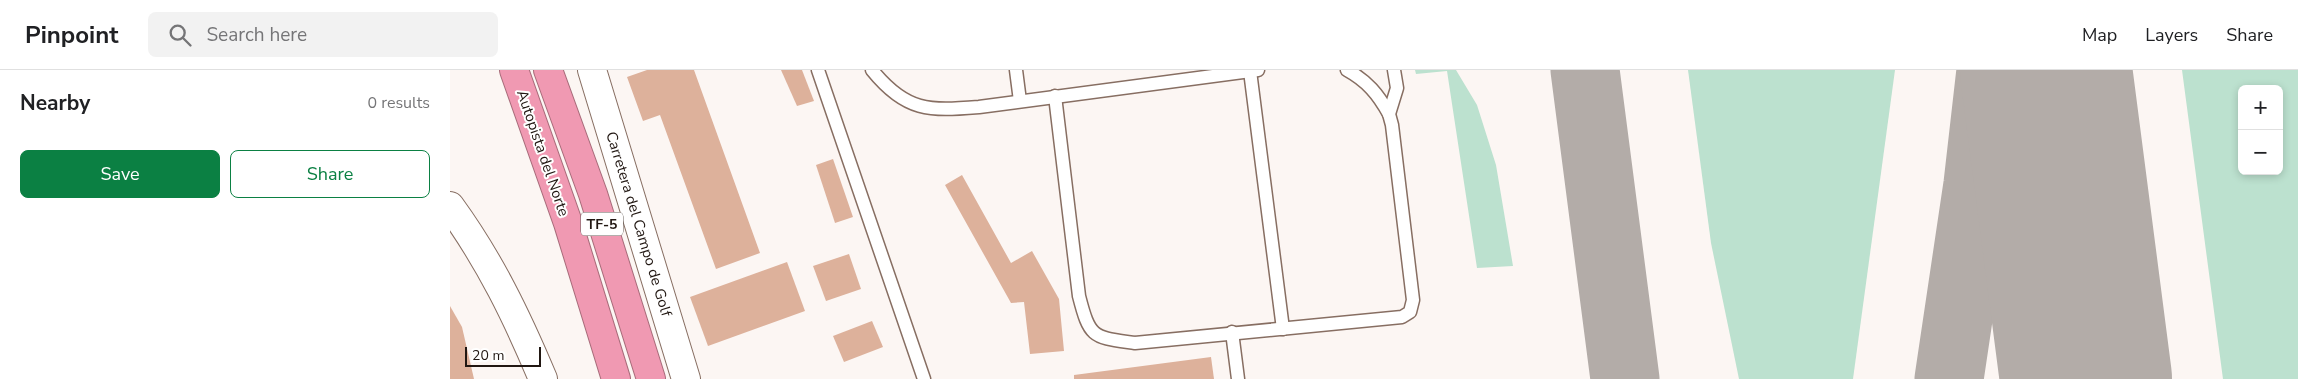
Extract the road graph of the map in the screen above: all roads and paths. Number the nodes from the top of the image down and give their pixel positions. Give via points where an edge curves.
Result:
1 (514, 70) edge
2 (548, 70) edge
3 (592, 70) edge
4 (818, 70) edge
5 (872, 70) edge
6 (1016, 70) edge
7 (1254, 70) edge
8 (1347, 70) edge
9 (1394, 70) edge
10 (1205, 74) edge
11 (1055, 96) junction
12 (1020, 101) junction
13 (1388, 114) junction
14 (450, 206) edge
15 (1282, 329) junction
16 (1232, 332) junction
17 (543, 379) edge
18 (616, 379) edge
19 (651, 379) edge
20 (686, 379) edge
21 (924, 379) edge
22 (1238, 379) edge

1 - 18 highway, Autopista del Norte / TF-5 via 568,223
2 - 19 highway, TF-5 via 593,194
3 - 20 main road, Carretera del Campo de Golf
4 - 21 lane
5 - 12 lane via 884,84 911,104 938,110
6 - 12 lane
7 - 10 lane
7 - 15 lane
8 - 13 lane via 1371,88
9 - 13 lane via 1397,88
10 - 11 lane
11 - 12 lane
11 - 16 lane via 1079,296 1086,324 1101,338 1135,343
13 - 15 lane via 1413,309 1402,317
14 - 17 main road via 477,243 513,308
15 - 16 lane
16 - 22 lane

